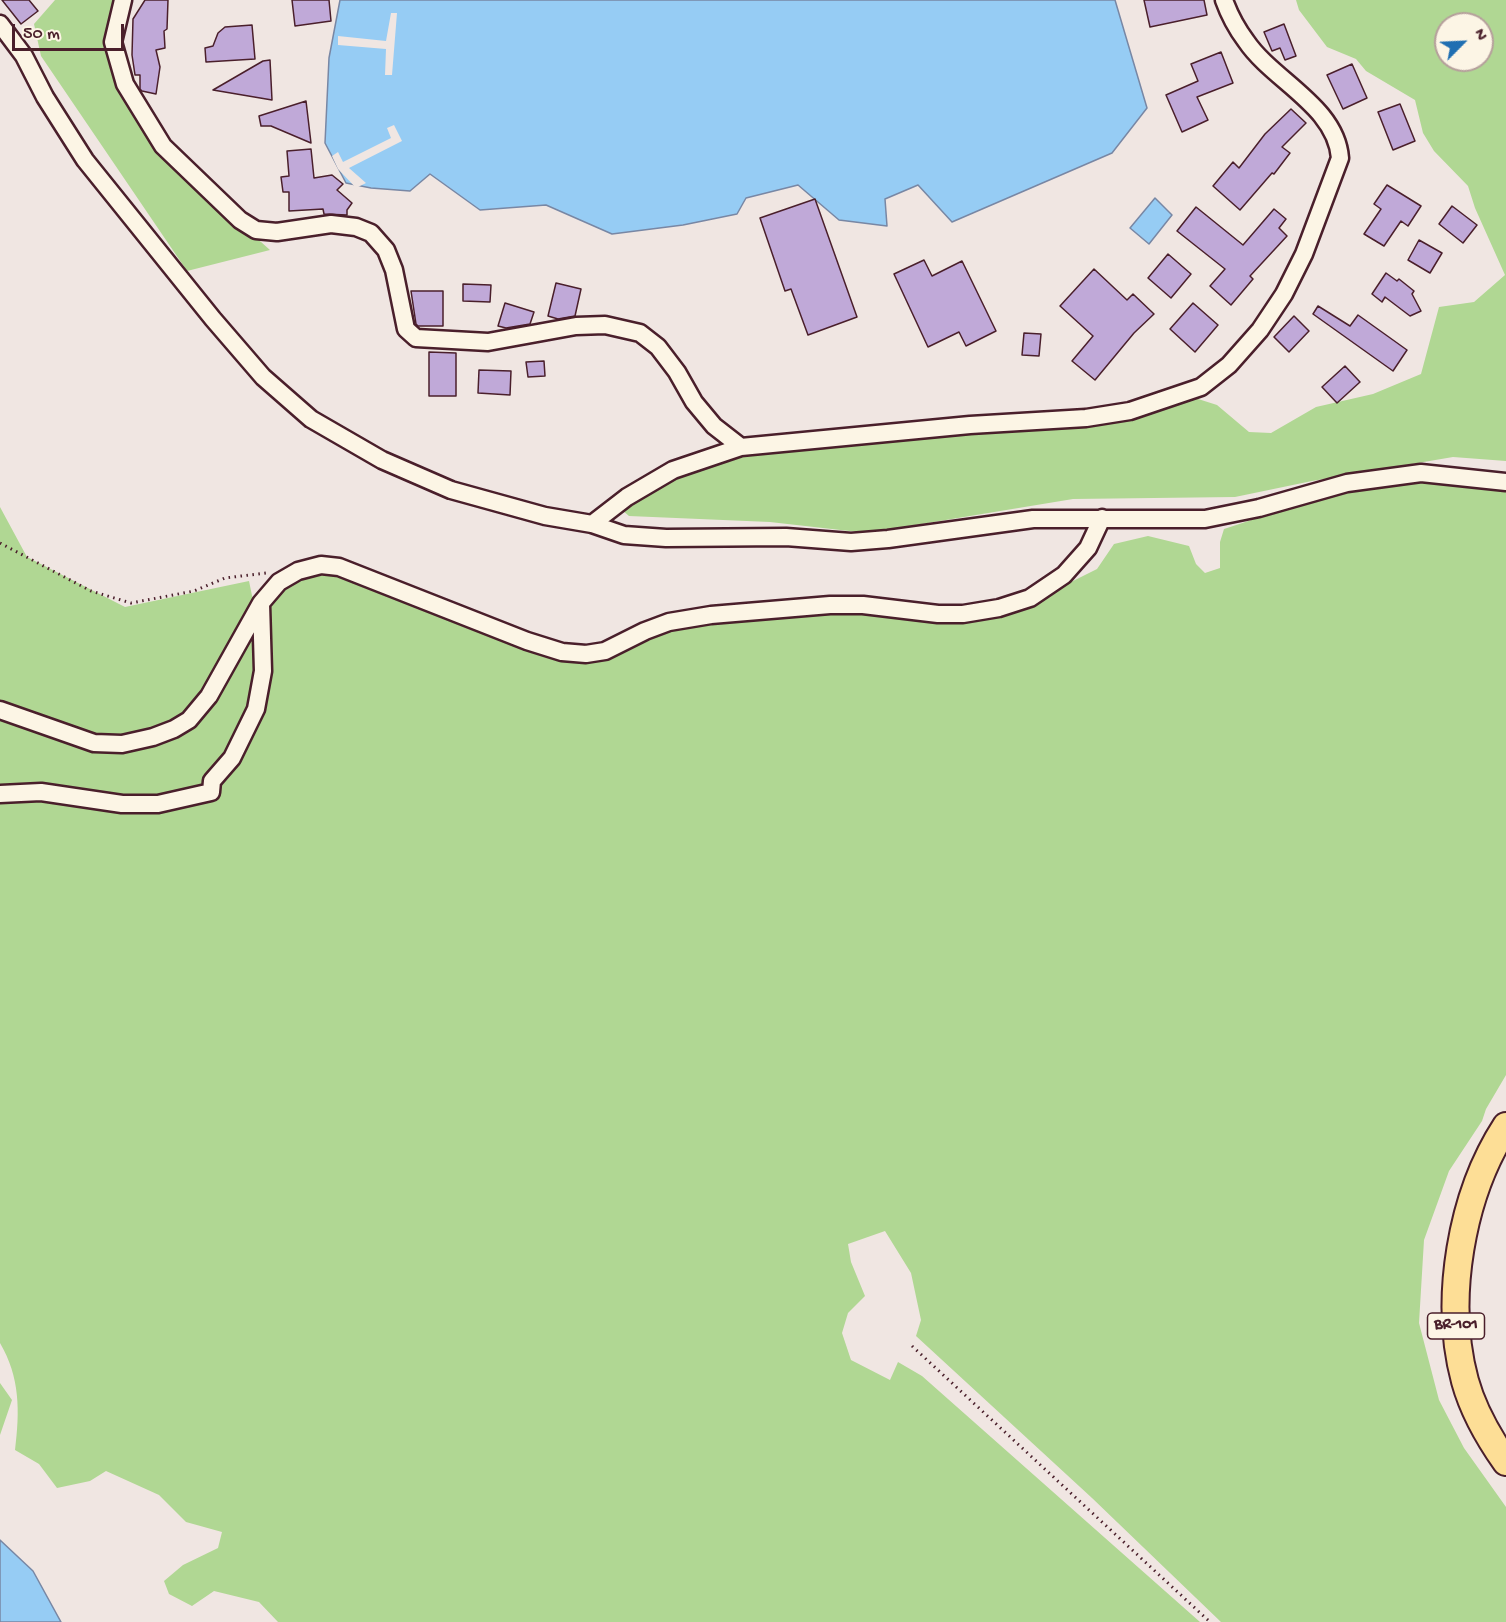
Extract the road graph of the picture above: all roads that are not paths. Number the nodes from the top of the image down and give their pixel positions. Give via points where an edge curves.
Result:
1 (123, 0) edge
2 (1224, 0) edge
3 (0, 24) edge
4 (741, 447) junction
5 (1506, 482) edge
6 (1102, 518) junction
7 (592, 524) junction
8 (261, 603) junction
9 (0, 710) edge
10 (0, 794) edge
11 (1506, 1126) edge
12 (1506, 1462) edge

1 - 4 street via 113,42 125,84 163,146 240,220 256,230 277,232 331,224 371,233 386,250 406,329 416,338 488,342 576,326 605,325 640,333 658,347 714,426
2 - 4 street via 1246,42 1322,115 1335,134 1340,158 1304,254 1284,294 1260,330 1229,365 1200,387 1130,411
3 - 7 street via 24,56 85,160 263,377 311,419 382,460 451,490 545,516
4 - 7 street via 673,470 627,497
5 - 6 street via 1421,473 1347,483 1205,519
6 - 7 street via 1033,519 850,542 786,537 666,538 624,535
6 - 8 street via 1088,548 1064,575 1030,598 999,608 938,614 852,605 711,615 669,622 605,651 586,654 562,652 527,641 339,567 298,571 279,582
8 - 9 street via 209,696 189,720 174,729 122,744 94,743
8 - 10 street via 263,671 256,709 232,758 212,781 211,792 158,804 122,804 41,792
11 - 12 highway, BR-101 via 1478,1183 1458,1251 1455,1321 1465,1381 1488,1436

